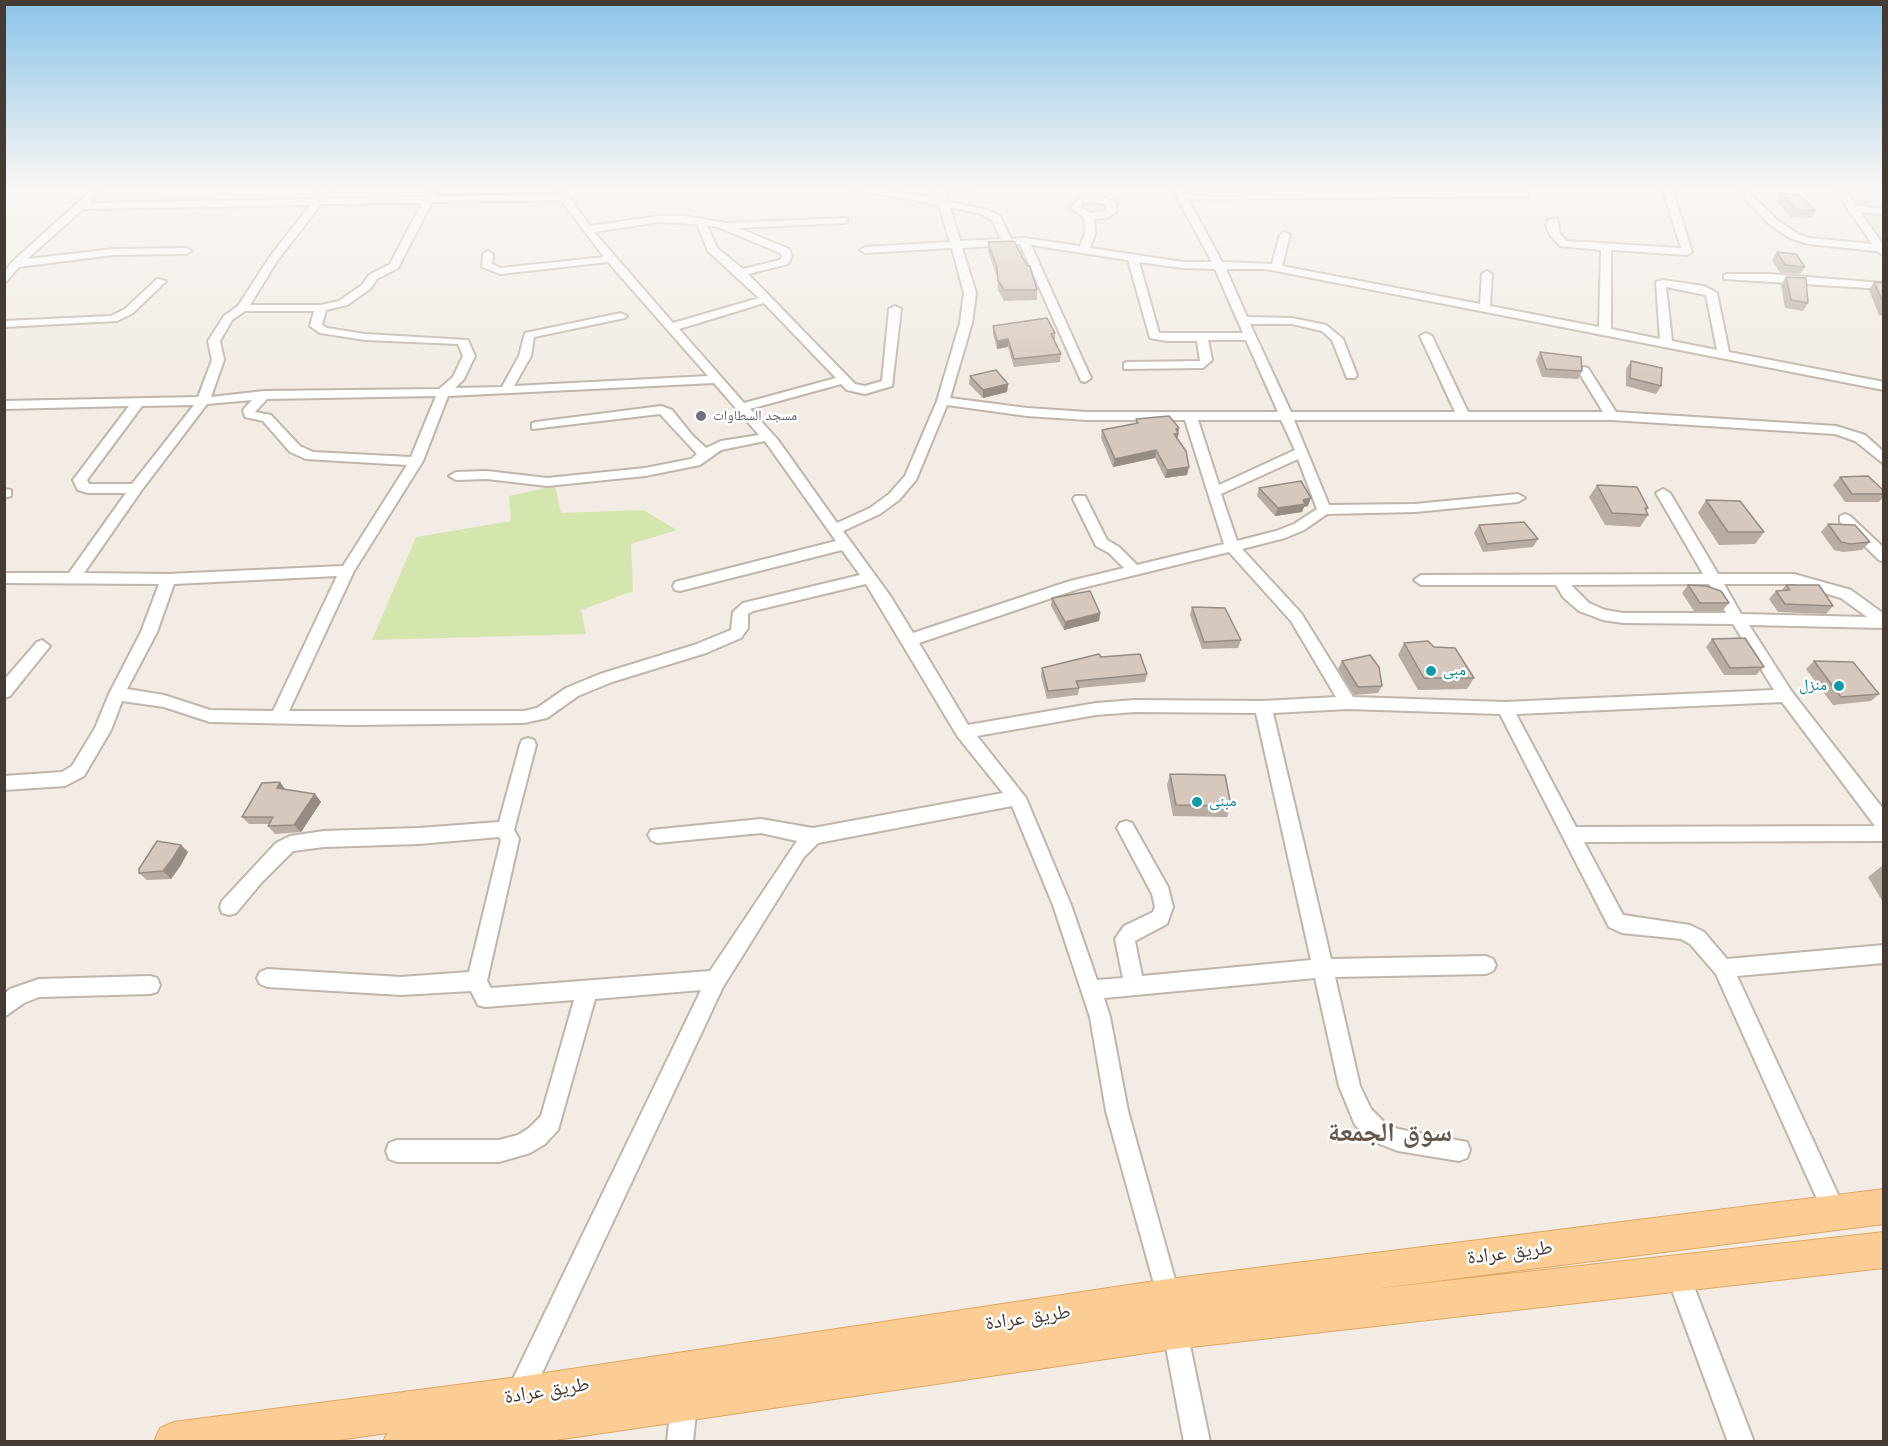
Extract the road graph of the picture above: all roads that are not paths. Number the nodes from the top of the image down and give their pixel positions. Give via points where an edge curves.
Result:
1 (25, 255) edge
2 (85, 255) edge
3 (276, 255) edge
4 (400, 255) edge
5 (488, 255) edge
6 (608, 255) edge
7 (720, 255) edge
8 (786, 255) edge
9 (961, 255) edge
10 (1030, 255) edge
11 (1129, 255) edge
12 (1213, 255) edge
13 (1279, 255) edge
14 (1606, 255) edge
15 (1132, 256) junction
16 (611, 259) junction
17 (16, 264) junction
18 (1219, 266) junction
19 (1276, 267) junction
20 (741, 273) junction
21 (1488, 274) dead end
22 (1728, 277) dead end
23 (4, 281) edge
24 (160, 281) dead end
25 (1884, 286) edge
26 (766, 299) junction
27 (1485, 306) junction
28 (242, 308) junction
29 (321, 308) junction
30 (895, 309) dead end
31 (621, 316) dead end
32 (1242, 320) junction
33 (4, 324) edge
34 (672, 327) junction
35 (1605, 332) junction
36 (1249, 336) junction
37 (1426, 336) dead end
38 (1202, 337) junction
39 (1666, 343) junction
40 (1723, 353) junction
41 (1128, 366) dead end
42 (1584, 371) edge
43 (1351, 375) dead end
44 (1085, 378) dead end
45 (719, 379) junction
46 (842, 380) junction
47 (1884, 386) edge
48 (506, 390) junction
49 (444, 392) junction
50 (264, 395) junction
51 (139, 401) junction
52 (202, 401) junction
53 (943, 401) junction
54 (4, 405) edge
55 (742, 407) junction
56 (1190, 416) junction
57 (1286, 416) junction
58 (1463, 416) junction
59 (1612, 416) junction
60 (536, 426) dead end
61 (768, 437) junction
62 (1302, 452) junction
63 (706, 455) junction
64 (1884, 460) edge
65 (416, 461) junction
66 (456, 476) dead end
67 (136, 488) junction
68 (1216, 491) junction
69 (1663, 493) dead end
70 (1518, 498) dead end
71 (1080, 499) dead end
72 (1324, 510) junction
73 (1845, 519) dead end
74 (840, 537) junction
75 (1231, 544) junction
76 (1884, 557) edge
77 (347, 571) junction
78 (1135, 571) junction
79 (1712, 577) junction
80 (4, 578) edge
81 (868, 578) junction
82 (168, 579) junction
83 (72, 580) junction
84 (1420, 580) dead end
85 (1560, 580) junction
86 (680, 586) dead end
87 (1737, 619) junction
88 (1884, 623) edge
89 (912, 639) junction
90 (42, 646) dead end
91 (4, 692) edge
92 (117, 694) junction
93 (1786, 696) junction
94 (1348, 703) junction
95 (1263, 707) junction
96 (1505, 708) junction
97 (278, 717) junction
98 (964, 732) junction
99 (528, 745) dead end
100 (4, 783) edge
101 (1017, 798) junction
102 (1884, 824) edge
103 (1126, 828) dead end
104 (505, 831) junction
105 (1884, 833) edge
106 (657, 835) dead end
107 (1570, 835) junction
108 (813, 836) junction
109 (229, 908) dead end
110 (1884, 954) edge
111 (1486, 965) dead end
112 (1324, 968) junction
113 (1723, 968) junction
114 (267, 978) dead end
115 (716, 980) junction
116 (477, 981) junction
117 (150, 985) dead end
118 (1134, 986) junction
119 (587, 990) junction
120 (1090, 990) junction
121 (4, 1008) edge
122 (1459, 1150) dead end
123 (397, 1151) dead end
124 (1884, 1206) edge
125 (1834, 1211) junction
126 (1884, 1250) edge
127 (1678, 1274) junction
128 (1171, 1314) junction
129 (518, 1396) junction
130 (684, 1402) junction
131 (174, 1442) edge
132 (403, 1442) edge
133 (680, 1442) edge
134 (1197, 1442) edge
135 (1741, 1442) edge

1 - 17 street
2 - 17 street
3 - 28 street
4 - 29 street via 394,266 373,277 343,303
5 - 16 street via 486,265 500,271
6 - 16 street
7 - 20 street
8 - 20 street via 787,260
9 - 53 street via 970,293 969,308
10 - 44 street
11 - 15 street
12 - 18 street
13 - 19 street
14 - 35 street
15 - 18 street via 1183,265
15 - 38 street via 1154,336
16 - 34 street
17 - 23 street
18 - 19 street
18 - 32 street
19 - 27 street
20 - 26 street
21 - 27 street
22 - 25 street
24 - 33 street via 129,311 112,319
26 - 34 street
26 - 46 street
27 - 35 street
28 - 29 street
28 - 52 street via 228,318 214,340 218,360
29 - 49 street via 316,326 324,331 464,342 470,356 458,379
30 - 46 street via 888,382 865,390
31 - 48 street via 529,335 525,356
32 - 36 street
32 - 43 street via 1292,321 1326,328 1337,339
34 - 45 street
35 - 39 street
36 - 38 street
36 - 57 street
37 - 58 street
38 - 41 street via 1206,360 1203,364
39 - 40 street
39 - 40 street via 1660,284 1666,283 1711,293
40 - 47 street
42 - 59 street
45 - 48 street
45 - 55 street
46 - 55 street
48 - 49 street
49 - 50 street
49 - 65 street
50 - 52 street
50 - 65 street via 249,414 267,418 295,449 311,456
51 - 52 street
51 - 54 street
51 - 67 street via 80,480 88,489
52 - 67 street
53 - 56 street via 1087,416
53 - 74 street via 911,477
55 - 61 street
56 - 57 street
56 - 68 street
57 - 58 street
57 - 62 street
58 - 59 street
59 - 64 street via 1836,430 1860,438
60 - 63 street via 661,410
61 - 63 street via 726,444
61 - 74 street
62 - 68 street
62 - 72 street
63 - 66 street via 695,462 655,470 566,481
65 - 77 street
67 - 83 street
68 - 75 street
69 - 79 street
70 - 72 street via 1415,508
71 - 78 street via 1101,543
72 - 75 street via 1280,535
73 - 76 street
74 - 81 street
74 - 86 street
75 - 78 street
75 - 94 street via 1296,617
77 - 82 street
77 - 97 street
78 - 89 street via 1075,585
79 - 85 street
79 - 87 street
79 - 88 street via 1811,583 1845,594
80 - 83 street
81 - 89 street
81 - 97 street via 748,607 741,612 736,634 606,678 572,692 541,714 404,719
82 - 83 street
82 - 92 street via 149,632
84 - 85 street
85 - 87 street via 1584,607 1603,615
87 - 88 street
87 - 93 street
89 - 98 street
90 - 91 street
92 - 97 street via 164,701 210,717
92 - 100 street via 103,730 73,775 65,779
93 - 96 street
93 - 102 street
94 - 95 street
94 - 96 street
95 - 98 street via 1096,709
95 - 112 street
96 - 107 street
98 - 101 street
99 - 104 street
101 - 108 street
101 - 120 street via 1062,905
103 - 118 street via 1161,893 1164,907 1160,918 1125,939
104 - 109 street via 301,841 282,848
104 - 116 street via 510,839 506,862
105 - 107 street
106 - 108 street via 761,826
107 - 113 street via 1617,921 1683,931 1697,939
108 - 115 street via 773,887
110 - 113 street
111 - 112 street
112 - 118 street
112 - 122 street via 1350,1086 1364,1117 1380,1133 1398,1140
113 - 125 street
114 - 116 street via 401,986
115 - 119 street
115 - 129 street
116 - 119 street via 485,998
117 - 121 street via 39,988 17,996
118 - 120 street
119 - 123 street via 550,1122 537,1136 499,1151
120 - 128 street via 1100,1017 1117,1111
124 - 125 main road, طريق عرادة
125 - 128 main road, طريق عرادة
126 - 127 main road, طريق عرادة
127 - 128 main road, طريق عرادة
127 - 135 street
128 - 129 main road, طريق عرادة
128 - 130 main road, طريق عرادة
128 - 134 street
129 - 131 main road, طريق عرادة
130 - 132 main road, طريق عرادة
130 - 133 street

